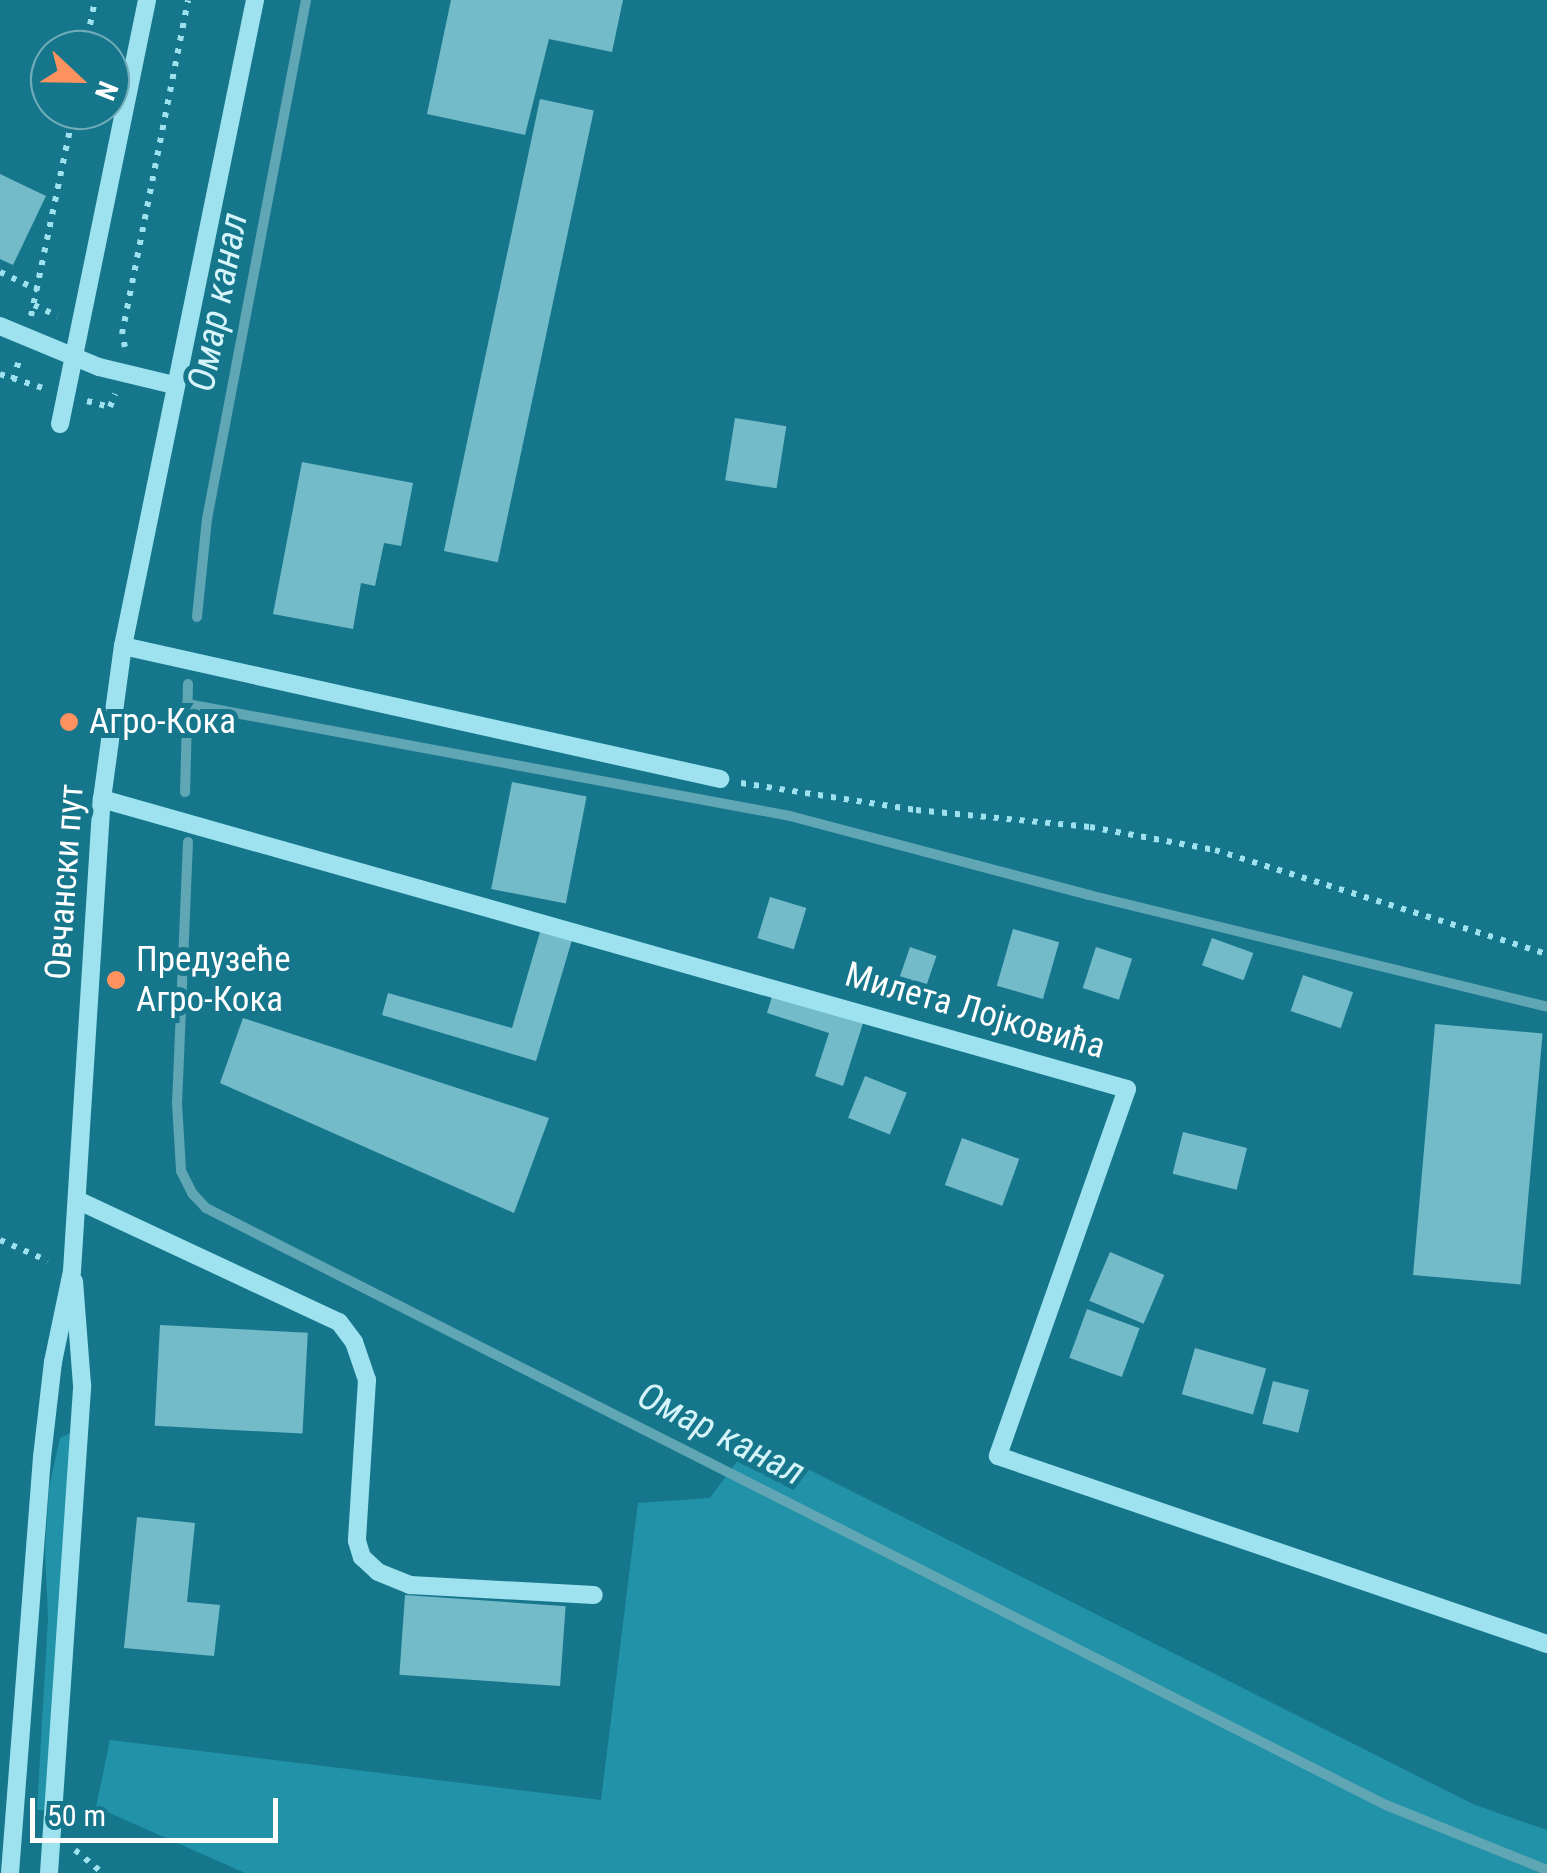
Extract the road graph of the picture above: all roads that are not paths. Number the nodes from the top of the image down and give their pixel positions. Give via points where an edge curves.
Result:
1 (147, 0) edge
2 (255, 0) edge
3 (0, 326) edge
4 (73, 356) junction
5 (174, 385) junction
6 (60, 424) dead end
7 (123, 646) junction
8 (720, 779) road end
9 (102, 799) junction
10 (77, 1200) junction
11 (72, 1271) junction
12 (594, 1595) dead end
13 (1547, 1644) edge
14 (10, 1873) edge
15 (49, 1873) edge

1 - 4 street
2 - 5 street, Овчански пут
3 - 4 street
4 - 5 street
4 - 6 street
5 - 7 street, Овчански пут
7 - 8 street
7 - 9 street, Овчански пут
9 - 10 street, Овчански пут
9 - 13 street, Милета Лојковића via 1127,1089 998,1456
10 - 11 street, Овчански пут
10 - 12 street via 339,1322 367,1380 357,1541 378,1572 410,1585
11 - 14 street, Овчански пут via 42,1457
11 - 15 street, Овчански пут via 81,1405

